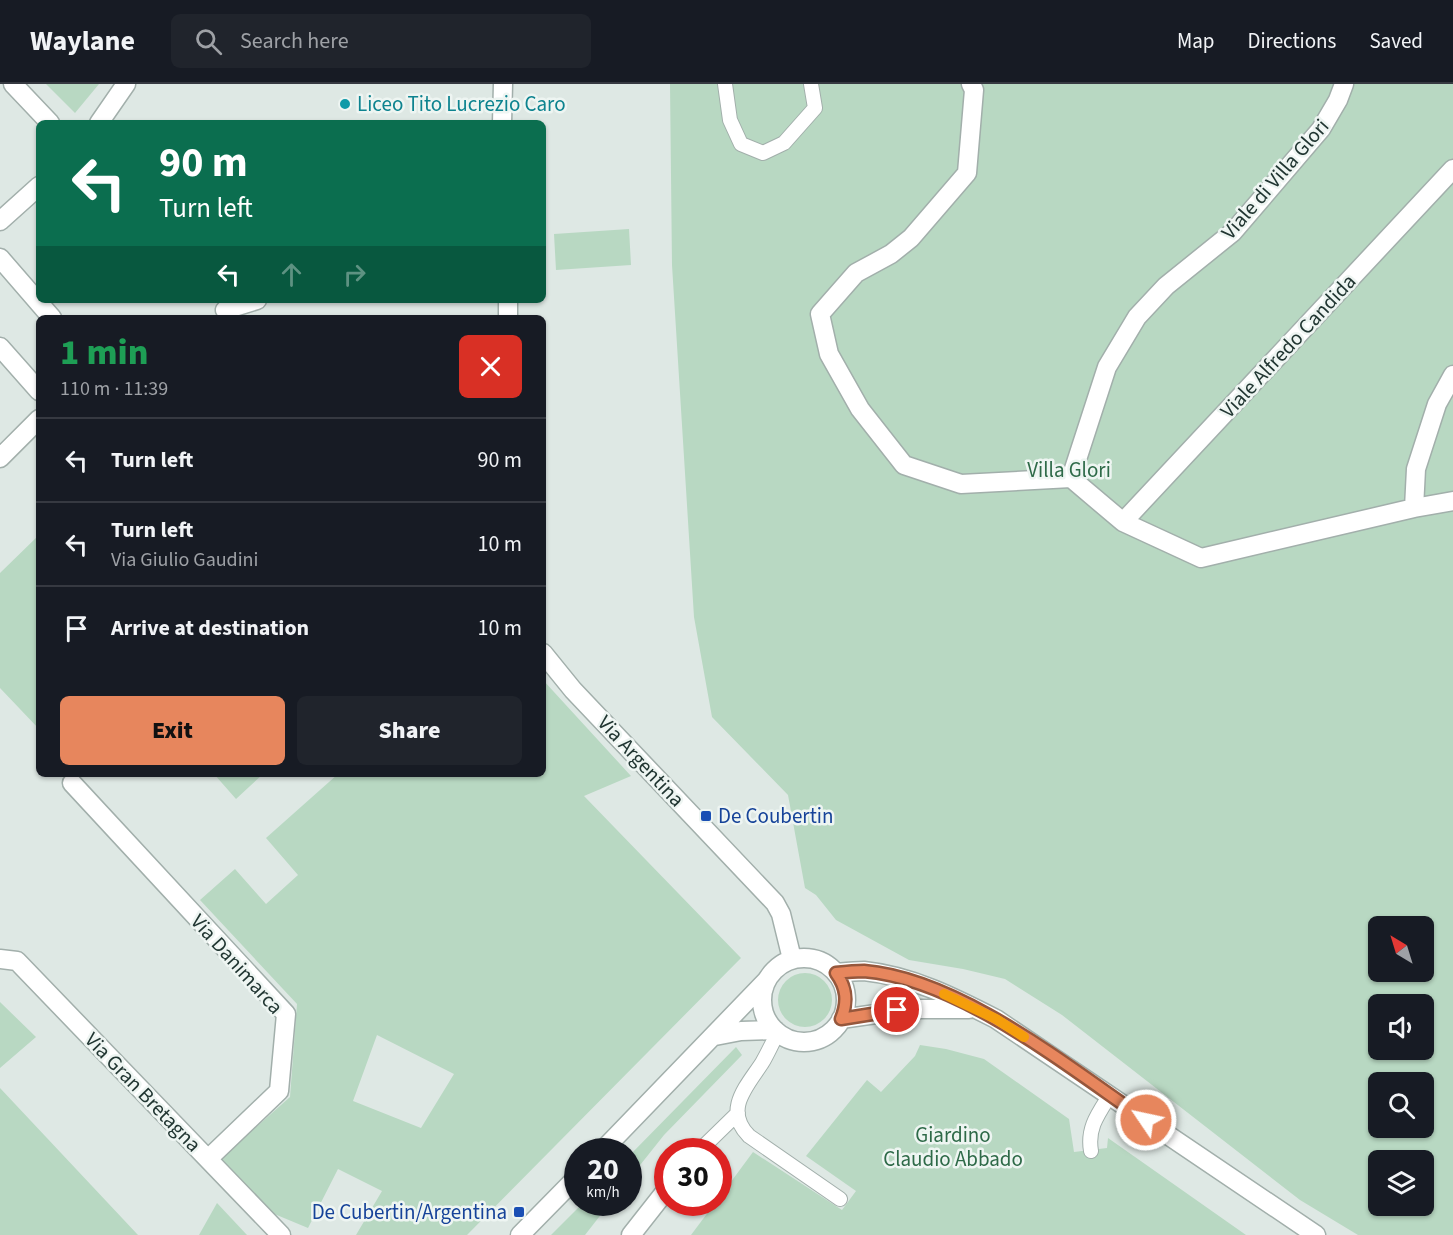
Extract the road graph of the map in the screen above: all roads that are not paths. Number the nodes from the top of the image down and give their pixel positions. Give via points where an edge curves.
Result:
1 (13, 84) edge
2 (126, 84) edge
3 (503, 84) edge
4 (725, 84) edge
5 (811, 84) edge
6 (971, 84) edge
7 (1344, 84) edge
8 (47, 120) edge
9 (101, 120) edge
10 (502, 120) edge
11 (1453, 169) edge
12 (36, 189) edge
13 (0, 221) edge
14 (0, 258) edge
15 (36, 300) edge
16 (39, 303) edge
17 (246, 303) edge
18 (224, 309) edge
19 (49, 315) edge
20 (0, 347) edge
21 (1453, 375) edge
22 (36, 388) edge
23 (36, 422) edge
24 (0, 458) edge
25 (1071, 478) junction
26 (1453, 501) edge
27 (1414, 508) junction
28 (1123, 522) junction
29 (546, 657) edge
30 (72, 783) dead end
31 (0, 959) edge
32 (792, 959) junction
33 (836, 973) junction
34 (768, 978) junction
35 (977, 1010) junction
36 (841, 1019) junction
37 (776, 1032) junction
38 (715, 1036) junction
39 (1110, 1095) junction
40 (738, 1113) junction
41 (615, 1138) edge
42 (712, 1138) edge
43 (1091, 1151) dead end
44 (208, 1159) junction
45 (564, 1190) edge
46 (840, 1199) dead end
47 (654, 1206) edge
48 (281, 1235) edge
49 (520, 1235) edge
50 (631, 1235) edge
51 (1316, 1235) edge

1 - 8 street
2 - 9 street
3 - 10 street
4 - 5 lane via 730,120 741,144 763,153 784,143 815,108
6 - 25 street via 974,90 967,173 911,238 856,273 820,314 829,354 860,409 904,465 961,484
7 - 25 street, Viale di Villa Glori via 1321,129 1233,232 1166,286 1137,317 1107,367
11 - 28 street, Viale Alfredo Candida
12 - 13 street
14 - 15 street
16 - 19 street
17 - 18 street
20 - 22 street
21 - 27 street via 1437,404 1416,469
23 - 24 street
25 - 28 street
26 - 27 street
27 - 28 street via 1201,558
29 - 32 street, Via Argentina via 775,903
30 - 44 street, Via Danimarca via 286,1014 279,1091
31 - 44 street, Via Gran Bretagna via 17,961
32 - 33 street via 817,959
32 - 34 street
33 - 35 street via 863,971 892,976 928,987
33 - 36 street via 846,995
34 - 37 street via 762,1006
34 - 38 street
35 - 36 street via 911,1008
35 - 39 street
36 - 37 street via 831,1032 810,1041
37 - 38 street via 741,1031
37 - 40 lane via 743,1090
38 - 41 street
39 - 43 lane via 1093,1121
39 - 51 street
40 - 42 lane
40 - 46 lane via 749,1136
44 - 48 street, Via Gran Bretagna
45 - 49 street
47 - 50 street

